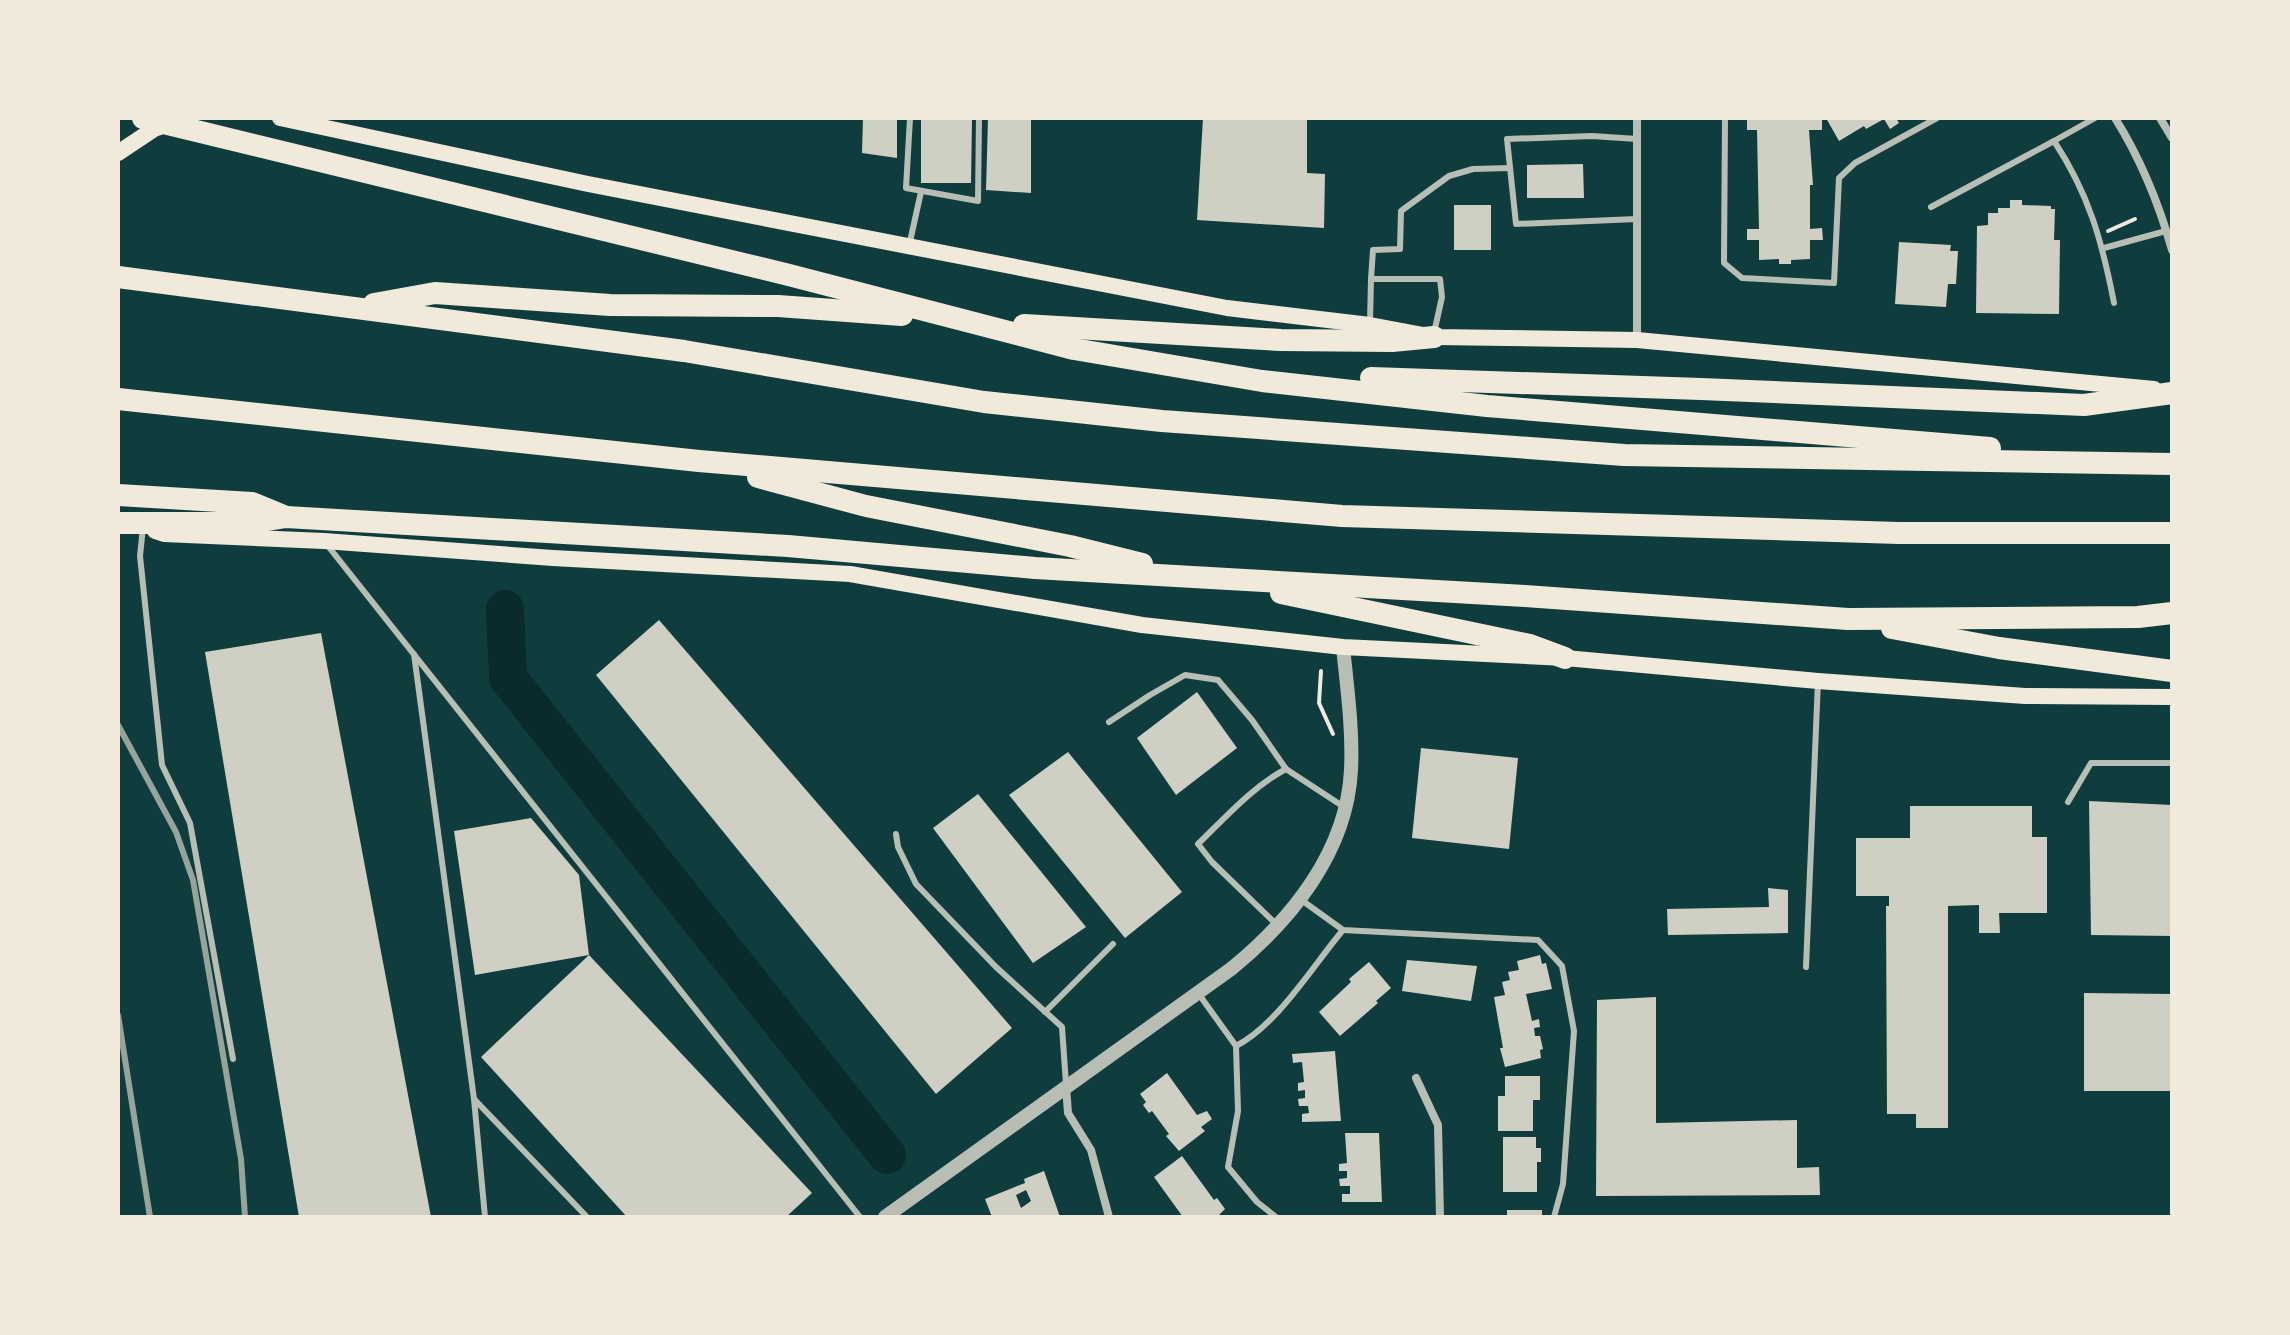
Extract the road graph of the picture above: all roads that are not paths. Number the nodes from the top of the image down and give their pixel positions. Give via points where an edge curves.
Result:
1 (143, 118) edge
2 (189, 118) edge
3 (280, 118) edge
4 (910, 118) edge
5 (979, 118) edge
6 (1637, 118) edge
7 (1725, 118) edge
8 (1937, 118) edge
9 (2095, 118) edge
10 (2115, 118) edge
11 (2160, 118) edge
12 (2172, 138) edge
13 (1637, 139) junction
14 (2054, 141) junction
15 (118, 153) edge
16 (1510, 168) junction
17 (921, 192) junction
18 (1931, 207) dead end
19 (1637, 219) junction
20 (2166, 231) junction
21 (909, 246) junction
22 (2104, 248) junction
23 (2172, 250) edge
24 (118, 277) edge
25 (1371, 279) junction
26 (2114, 303) dead end
27 (350, 308) junction
28 (1370, 325) junction
29 (1434, 337) junction
30 (1637, 340) junction
31 (1194, 370) junction
32 (2172, 392) edge
33 (118, 399) edge
34 (699, 461) junction
35 (2090, 463) junction
36 (2172, 464) edge
37 (118, 495) edge
38 (286, 517) junction
39 (118, 522) edge
40 (143, 527) junction
41 (2172, 533) edge
42 (324, 541) junction
43 (2172, 613) edge
44 (1848, 619) junction
45 (1343, 647) junction
46 (414, 651) junction
47 (1565, 658) junction
48 (2172, 671) edge
49 (1818, 681) junction
50 (2172, 697) edge
51 (1109, 722) dead end
52 (2172, 763) edge
53 (1286, 769) junction
54 (2068, 802) dead end
55 (1344, 807) junction
56 (896, 834) dead end
57 (1300, 899) junction
58 (1278, 926) junction
59 (1343, 930) junction
60 (1113, 944) dead end
61 (1806, 967) dead end
62 (1198, 993) junction
63 (1045, 1012) junction
64 (1236, 1046) junction
65 (233, 1059) dead end
66 (1416, 1078) dead end
67 (1066, 1087) junction
68 (474, 1099) junction
69 (485, 1217) edge
70 (587, 1217) edge
71 (860, 1217) edge
72 (885, 1217) edge
73 (1109, 1217) edge
74 (1276, 1217) edge
75 (1440, 1217) edge
76 (1554, 1217) edge

1 - 31 highway via 1074,349
2 - 15 main road via 154,129
3 - 21 main road
4 - 17 lane via 906,188
5 - 17 lane via 978,201
6 - 13 street
7 - 8 lane via 1724,263 1742,278 1834,283 1839,178 1855,163
9 - 14 lane
10 - 20 street
11 - 12 street
13 - 16 lane via 1507,139
13 - 19 street
14 - 18 lane
14 - 22 lane via 2076,174
16 - 19 lane via 1516,224
16 - 25 lane via 1449,176 1401,211 1400,249 1373,250
17 - 21 lane
19 - 30 street
20 - 22 lane
20 - 23 street
21 - 28 main road via 1227,308
22 - 26 lane
24 - 27 highway
25 - 28 lane
25 - 29 lane via 1440,279
27 - 29 highway via 435,293 610,305 778,306 1266,339
27 - 35 highway via 684,351 984,402 1162,421 1624,455
28 - 29 main road
29 - 30 main road
30 - 32 main road
31 - 32 highway via 2084,405
31 - 35 highway via 1487,406 2003,450
33 - 34 highway
34 - 41 highway via 1342,516 1899,533
34 - 47 highway via 866,506 1530,645
35 - 36 highway
37 - 38 highway via 252,503
38 - 39 highway via 249,523
38 - 44 highway
39 - 40 main road
40 - 42 main road via 164,534
40 - 65 lane via 140,556 162,765 190,823
42 - 45 main road via 850,574 1142,625
42 - 46 lane
43 - 44 highway
44 - 48 highway via 1999,648
45 - 47 main road
45 - 55 street via 1351,771
46 - 68 lane
46 - 71 lane
47 - 49 main road
49 - 50 main road via 2025,696
49 - 61 lane
51 - 53 lane via 1185,675 1218,680
52 - 54 lane via 2091,763
53 - 55 lane
53 - 58 lane via 1198,844
55 - 57 street via 1325,859
56 - 63 lane via 916,884
57 - 58 street
57 - 59 lane
58 - 62 street
59 - 64 lane via 1270,1021
59 - 76 lane via 1538,940 1562,966 1574,1031 1563,1184
60 - 63 lane
62 - 64 lane
62 - 67 street
63 - 67 lane via 1062,1027
64 - 74 lane via 1238,1111 1228,1167
66 - 75 street via 1438,1125
67 - 72 street
67 - 73 street via 1068,1113 1091,1150
68 - 69 lane
68 - 70 lane

